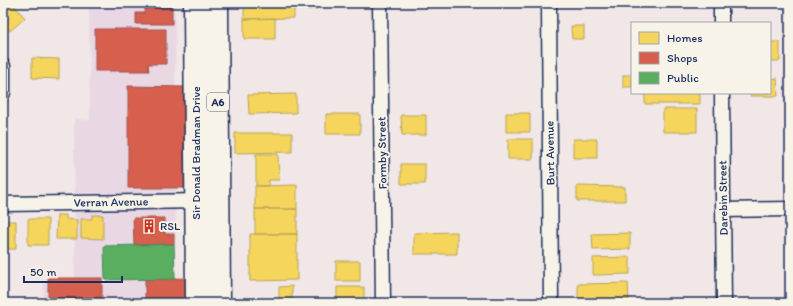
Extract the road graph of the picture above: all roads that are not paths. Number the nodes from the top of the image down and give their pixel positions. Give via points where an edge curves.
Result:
1 (195, 3) edge
2 (217, 3) edge
3 (380, 3) edge
4 (549, 3) edge
5 (721, 3) edge
6 (721, 22) edge
7 (3, 66) edge
8 (3, 93) edge
9 (722, 94) edge
10 (196, 201) junction
11 (219, 201) junction
12 (3, 204) edge
13 (790, 209) edge
14 (723, 210) junction
15 (196, 303) edge
16 (219, 303) edge
17 (383, 303) edge
18 (551, 303) edge
19 (724, 303) edge

1 - 10 main road, Sir Donald Bradman Drive / A6
2 - 11 main road, Sir Donald Bradman Drive / A6
3 - 17 street, Formby Street
4 - 18 street, Burt Avenue
5 - 6 street
7 - 8 street
9 - 14 street, Darebin Street
10 - 11 street, Verran Avenue
10 - 12 street, Verran Avenue
10 - 15 main road, Sir Donald Bradman Drive / A6
11 - 16 main road, Sir Donald Bradman Drive / A6
13 - 14 street
14 - 19 street, Darebin Street

